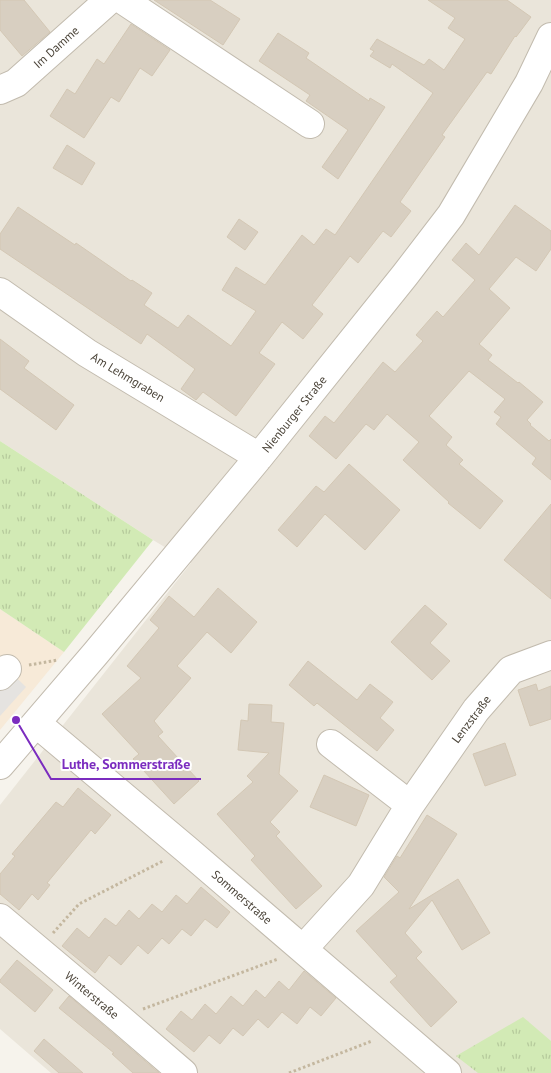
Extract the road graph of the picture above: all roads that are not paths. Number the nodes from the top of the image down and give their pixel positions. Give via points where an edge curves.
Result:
1 (109, 0) edge
2 (123, 0) edge
3 (551, 37) edge
4 (0, 90) edge
5 (310, 124) dead end
6 (0, 292) edge
7 (259, 457) junction
8 (551, 655) edge
9 (36, 723) junction
10 (331, 744) dead end
11 (0, 765) edge
12 (410, 805) junction
13 (0, 918) edge
14 (303, 949) junction
15 (183, 1073) edge
16 (447, 1073) edge

1 - 4 street, Im Damme via 16,83
2 - 5 street
3 - 7 street, Nienburger Straße via 529,83 451,215
6 - 7 street, Am Lehmgraben via 87,353
7 - 9 street, Nienburger Straße
8 - 12 street, Lenzstraße via 511,670 476,710
9 - 11 street, Nienburger Straße
9 - 14 street, Sommerstraße
10 - 12 street
12 - 14 street, Lenzstraße via 360,886
13 - 15 street, Winterstraße
14 - 16 street, Sommerstraße

